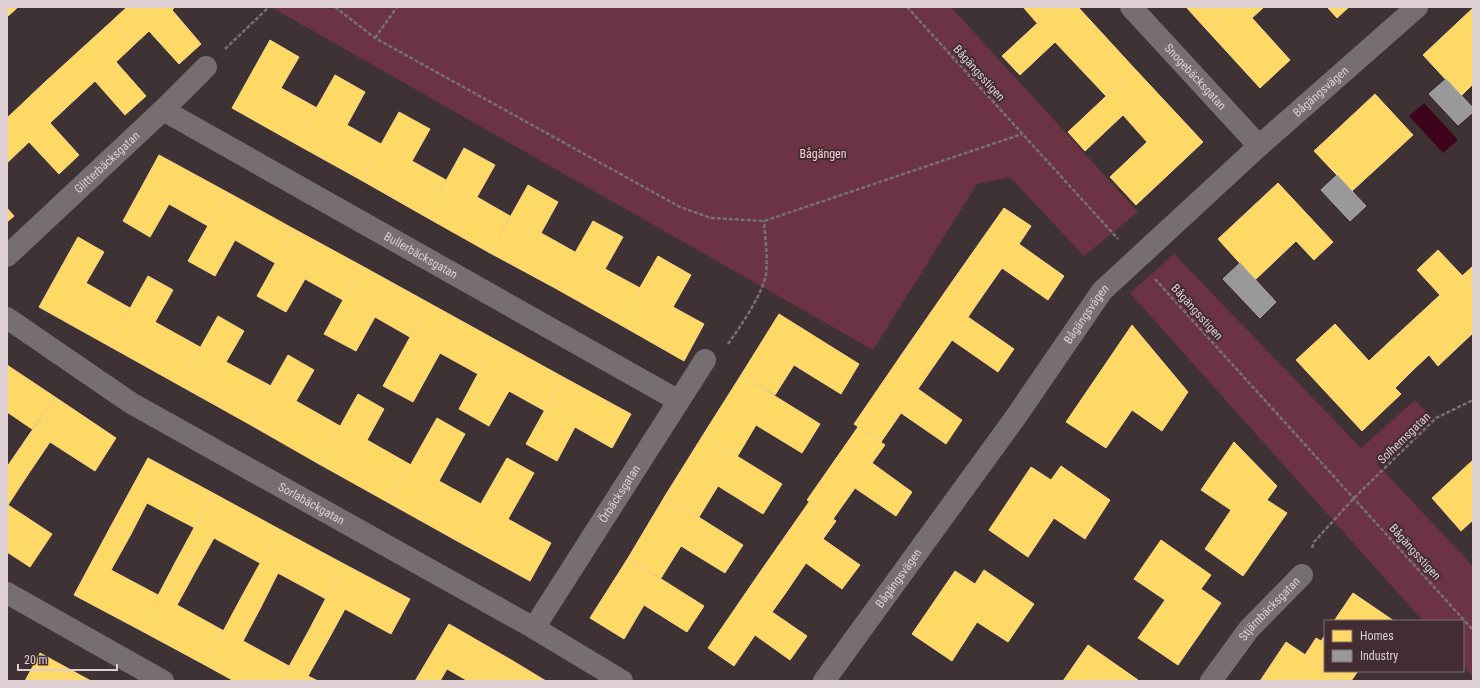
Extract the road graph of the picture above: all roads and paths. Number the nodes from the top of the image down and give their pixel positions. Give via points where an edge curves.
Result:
1 (270, 7) edge
2 (335, 7) edge
3 (397, 7) edge
4 (907, 7) edge
5 (1131, 7) edge
6 (1416, 7) edge
7 (375, 38) junction
8 (206, 67) joint
9 (163, 110) junction
10 (1022, 134) junction
11 (1259, 146) junction
12 (764, 221) junction
13 (7, 256) edge
14 (1136, 258) junction
15 (7, 318) edge
16 (705, 360) joint
17 (1473, 400) edge
18 (679, 401) junction
19 (1354, 498) junction
20 (1302, 575) joint
21 (7, 593) edge
22 (1464, 620) edge
23 (1464, 620) edge
24 (534, 628) junction
25 (1473, 630) edge
26 (162, 681) edge
27 (622, 681) edge
28 (824, 681) edge
29 (1211, 681) edge

1 - 8 path
2 - 7 path
3 - 7 path
4 - 10 path, Bågängsstigen
5 - 11 street, Snogebäcksgatan
6 - 11 street, Bågängsvägen
7 - 12 path via 680,207 711,218
8 - 9 street, Glitterbäcksgatan
9 - 13 street, Glitterbäcksgatan
9 - 18 street, Bullerbäcksgatan
10 - 12 path
10 - 14 path, Bågängsstigen
11 - 14 street, Bågängsvägen
12 - 16 path via 767,252 766,274 761,291 728,344
14 - 19 path, Bågängsstigen
14 - 28 street, Bågängsvägen via 1102,291 1015,418
15 - 24 street, Sorlabäckgatan via 131,403
16 - 18 street, Örbäcksgatan
17 - 19 path, Solhemsgatan via 1436,418
18 - 24 street, Örbäcksgatan
19 - 20 path, Stjärnbäcksgatan via 1314,542
19 - 22 path, Bågängsstigen
20 - 29 street, Stjärnbäcksgatan via 1249,629
21 - 26 street
23 - 25 path, Bågängsstigen
24 - 27 street, Sorlabäckgatan

